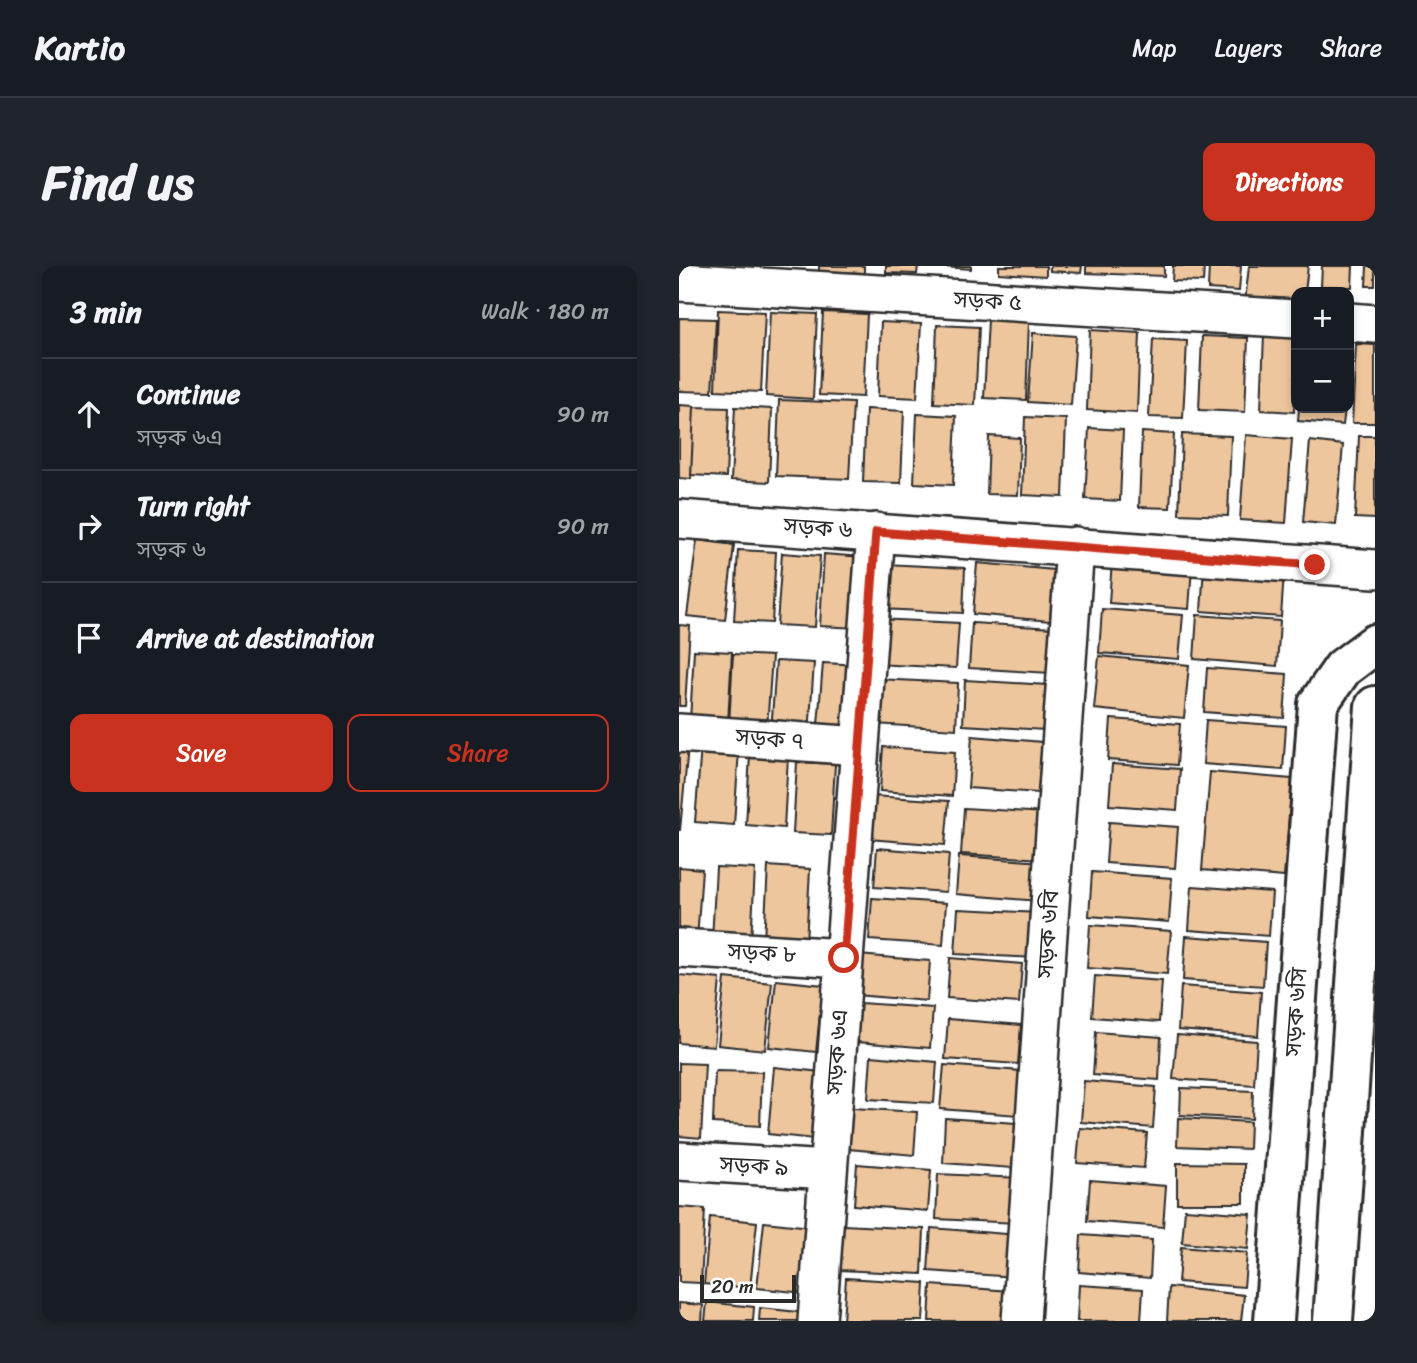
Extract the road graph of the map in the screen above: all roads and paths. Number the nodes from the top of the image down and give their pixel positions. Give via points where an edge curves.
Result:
1 (679, 282) edge
2 (1291, 319) edge
3 (1354, 322) edge
4 (1375, 324) edge
5 (679, 519) edge
6 (876, 532) junction
7 (1075, 546) junction
8 (1371, 577) edge
9 (1370, 655) edge
10 (1374, 708) edge
11 (679, 733) edge
12 (860, 746) junction
13 (679, 948) edge
14 (844, 958) junction
15 (1286, 1147) junction
16 (1344, 1152) junction
17 (679, 1161) edge
18 (828, 1170) junction
19 (817, 1321) edge
20 (1021, 1321) edge
21 (1274, 1321) edge
22 (1332, 1321) edge

1 - 2 street, সড়ক ৫
3 - 4 street
5 - 6 street, সড়ক ৬
6 - 7 street, সড়ক ৬
6 - 12 street, সড়ক ৬এ
7 - 8 street, সড়ক ৬
7 - 20 street, সড়ক ৬বি
9 - 15 street, সড়ক ৬সি via 1343,668 1318,704
10 - 16 street
11 - 12 street, সড়ক ৭
12 - 14 street, সড়ক ৬এ
13 - 14 street, সড়ক ৮
14 - 18 street, সড়ক ৬এ
15 - 16 street
15 - 21 street, সড়ক ৬সি
16 - 22 street
17 - 18 street, সড়ক ৯
18 - 19 street, সড়ক ৬এ

